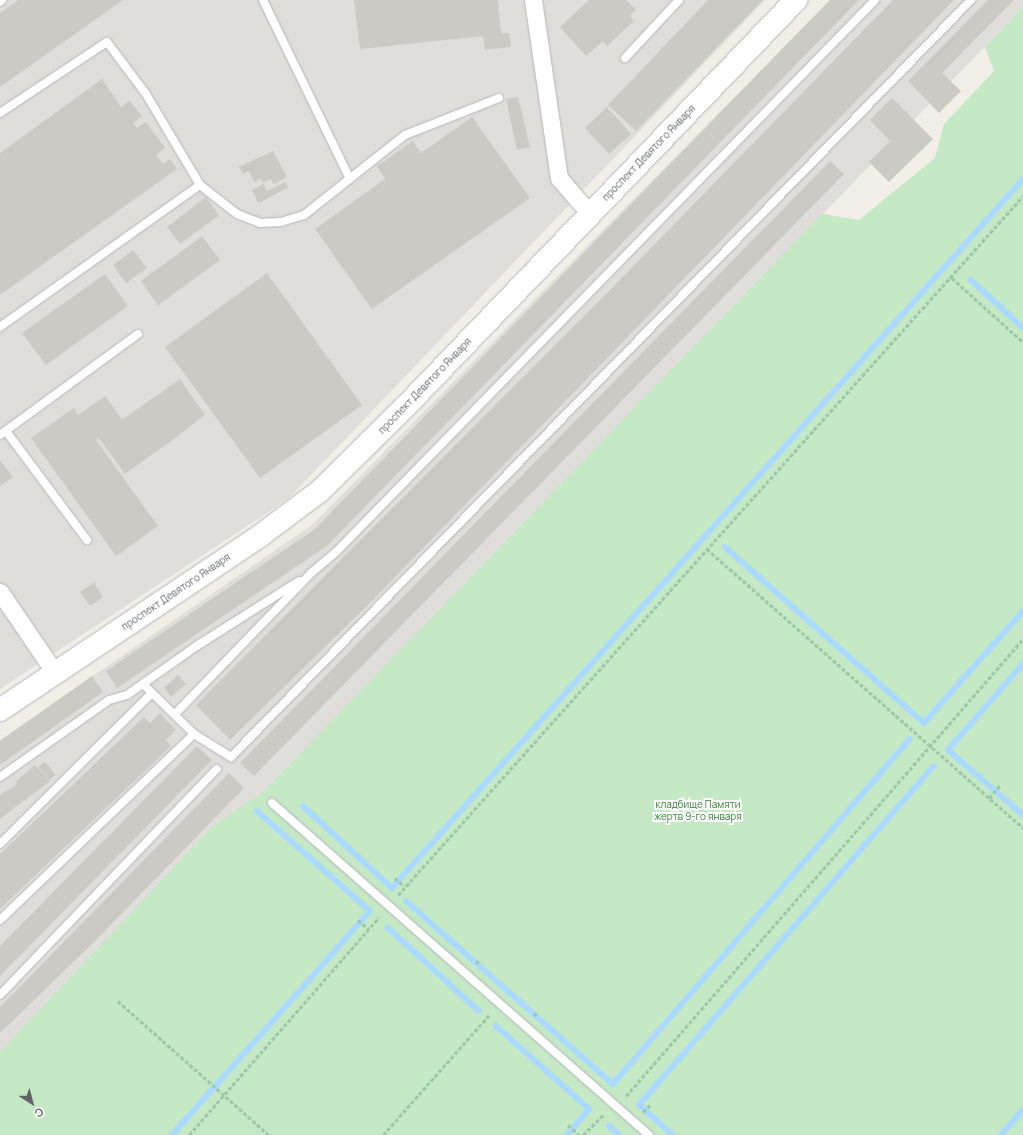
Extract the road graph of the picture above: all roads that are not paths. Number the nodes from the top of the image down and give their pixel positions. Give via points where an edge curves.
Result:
1 (263, 0) edge
2 (534, 0) edge
3 (679, 0) edge
4 (796, 0) edge
5 (875, 0) edge
6 (971, 0) edge
7 (625, 58) dead end
8 (499, 98) dead end
9 (0, 113) edge
10 (350, 179) junction
11 (200, 185) junction
12 (590, 214) junction
13 (0, 327) edge
14 (138, 334) dead end
15 (3, 433) edge
16 (87, 540) dead end
17 (311, 573) junction
18 (0, 592) edge
19 (55, 672) junction
20 (143, 684) junction
21 (152, 693) junction
22 (0, 710) edge
23 (175, 714) junction
24 (194, 734) junction
25 (217, 770) dead end
26 (0, 777) edge
27 (272, 803) dead end
28 (0, 844) edge
29 (0, 920) edge
30 (0, 995) edge
31 (649, 1135) edge

1 - 10 lane
2 - 12 street via 559,178
3 - 7 lane
4 - 12 street, проспект Девятого Января
5 - 17 lane via 354,534
6 - 24 lane via 231,757
8 - 10 lane via 405,135
9 - 11 lane via 107,42 146,94
10 - 11 lane via 304,215 281,222 260,223 237,214
11 - 13 lane
12 - 19 street, проспект Девятого Января via 407,405 320,491 261,535
14 - 15 lane
15 - 16 lane
17 - 20 lane via 195,647
17 - 23 lane
18 - 19 street
19 - 22 street, проспект Девятого Января
20 - 21 lane
20 - 26 lane via 128,695 109,700
21 - 23 lane
21 - 28 lane
23 - 24 lane
24 - 29 lane
25 - 30 lane
27 - 31 lane

